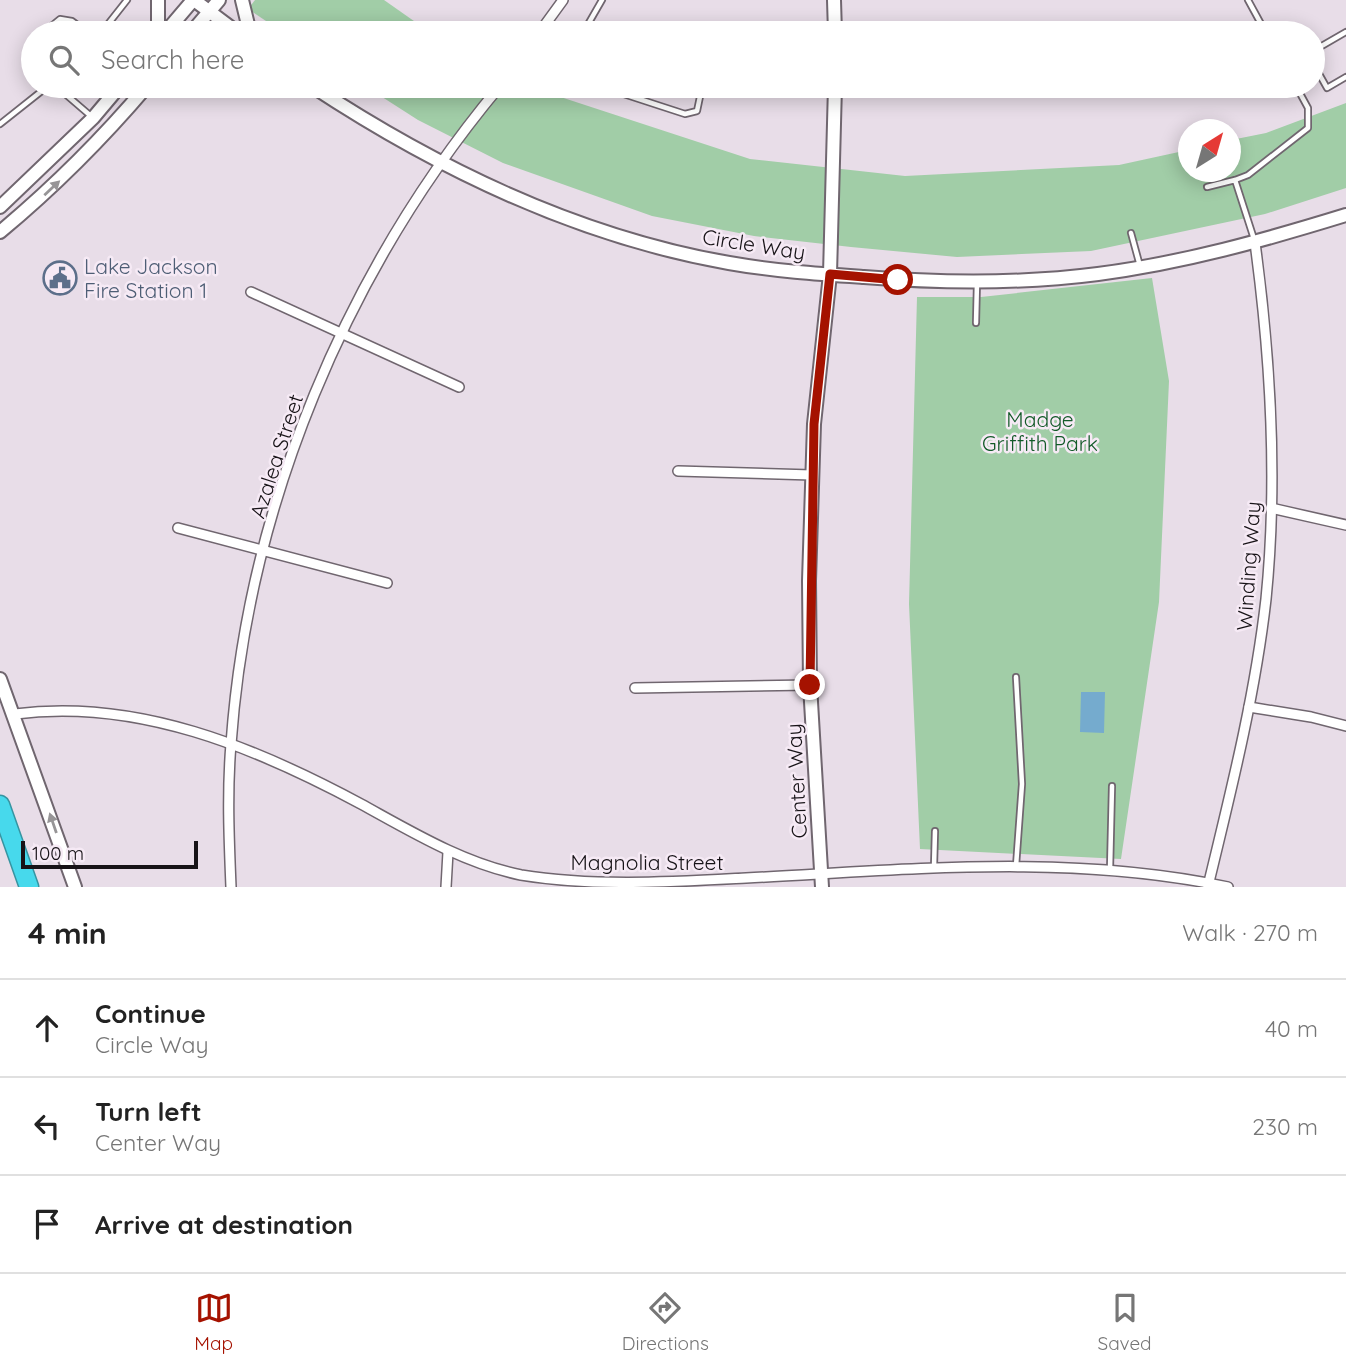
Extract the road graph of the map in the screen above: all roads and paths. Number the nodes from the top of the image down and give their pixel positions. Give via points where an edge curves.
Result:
1 (127, 0) edge
2 (158, 0) edge
3 (193, 0) edge
4 (219, 0) edge
5 (242, 0) edge
6 (563, 0) edge
7 (603, 0) edge
8 (834, 0) edge
9 (1248, 0) edge
10 (209, 12) junction
11 (110, 21) edge
12 (158, 21) edge
13 (175, 21) edge
14 (201, 21) edge
15 (221, 21) edge
16 (247, 21) edge
17 (548, 21) edge
18 (590, 21) edge
19 (835, 21) edge
20 (1259, 21) edge
21 (1346, 32) edge
22 (1325, 44) edge
23 (1346, 77) edge
24 (1325, 84) edge
25 (33, 98) edge
26 (70, 98) edge
27 (110, 98) edge
28 (137, 98) edge
29 (333, 98) edge
30 (491, 98) edge
31 (636, 98) edge
32 (701, 98) edge
33 (835, 98) edge
34 (1302, 98) edge
35 (93, 118) junction
36 (0, 124) edge
37 (107, 132) junction
38 (442, 161) junction
39 (1241, 178) edge
40 (1227, 182) edge
41 (1236, 182) edge
42 (24, 187) junction
43 (1207, 187) dead end
44 (34, 203) junction
45 (0, 207) edge
46 (1346, 215) edge
47 (0, 232) edge
48 (1132, 233) dead end
49 (1255, 243) junction
50 (1140, 267) junction
51 (830, 274) junction
52 (977, 281) junction
53 (251, 292) dead end
54 (976, 323) dead end
55 (341, 335) junction
56 (459, 387) dead end
57 (678, 471) dead end
58 (812, 475) junction
59 (1271, 508) junction
60 (1346, 525) edge
61 (178, 528) dead end
62 (264, 551) junction
63 (387, 583) dead end
64 (1016, 677) dead end
65 (0, 679) edge
66 (810, 685) junction
67 (635, 688) dead end
68 (1249, 707) junction
69 (15, 714) junction
70 (1346, 726) edge
71 (231, 744) junction
72 (1112, 786) dead end
73 (0, 806) edge
74 (935, 831) dead end
75 (448, 852) junction
76 (1016, 866) junction
77 (934, 867) junction
78 (1110, 871) junction
79 (821, 881) edge
80 (628, 885) edge
81 (1209, 885) edge
82 (29, 887) edge
83 (75, 887) edge
84 (231, 887) edge
85 (446, 887) edge
86 (1228, 887) edge

1 - 11 lane
2 - 12 street
3 - 10 street
3 - 13 street
4 - 10 street
5 - 16 street
6 - 17 street
7 - 18 lane
8 - 19 street
9 - 20 lane
10 - 14 street
10 - 15 street
21 - 22 lane
23 - 24 lane via 1327,88
25 - 36 lane
26 - 35 lane
27 - 35 street
28 - 37 street
29 - 38 street, Circle Way
30 - 38 street, Azalea Street
31 - 32 lane via 685,114 697,111
33 - 51 street, Center Way
34 - 39 lane via 1308,108 1308,128
35 - 37 street
35 - 42 street
44 -> 37 street
38 - 51 street, Circle Way via 520,201 642,242 730,263
38 - 55 street, Azalea Street
40 - 43 lane
41 - 49 lane
42 - 44 street
42 - 45 street
44 - 47 street
46 - 49 street, Circle Way
48 - 50 lane
49 - 50 street, Circle Way
49 - 59 street, Winding Way via 1269,368
50 - 52 street, Circle Way via 1065,277
51 - 52 street, Circle Way
51 - 58 street, Center Way
52 - 54 lane
53 - 55 street
55 - 56 street
55 - 62 street, Azalea Street via 300,428
57 - 58 street
58 - 66 street, Center Way
59 - 60 street
59 - 68 street, Winding Way via 1266,597
61 - 62 street
62 - 63 street
62 - 71 street, Azalea Street via 242,657
64 - 76 lane via 1022,784
65 - 69 street
66 - 67 street
66 - 79 street, Center Way
68 - 70 street
68 - 81 street, Winding Way
69 - 71 street, Magnolia Street via 79,709 117,714
83 -> 69 street
71 - 75 street, Magnolia Street via 284,766
71 - 84 street, Azalea Street
72 - 78 lane
73 - 82 highway
74 - 77 lane
75 - 80 street, Magnolia Street via 521,874
75 - 85 street
76 - 77 street, Magnolia Street
76 - 78 street, Magnolia Street
77 - 79 street, Magnolia Street
78 - 81 street, Magnolia Street
79 - 80 street, Magnolia Street
81 - 86 street, Magnolia Street

